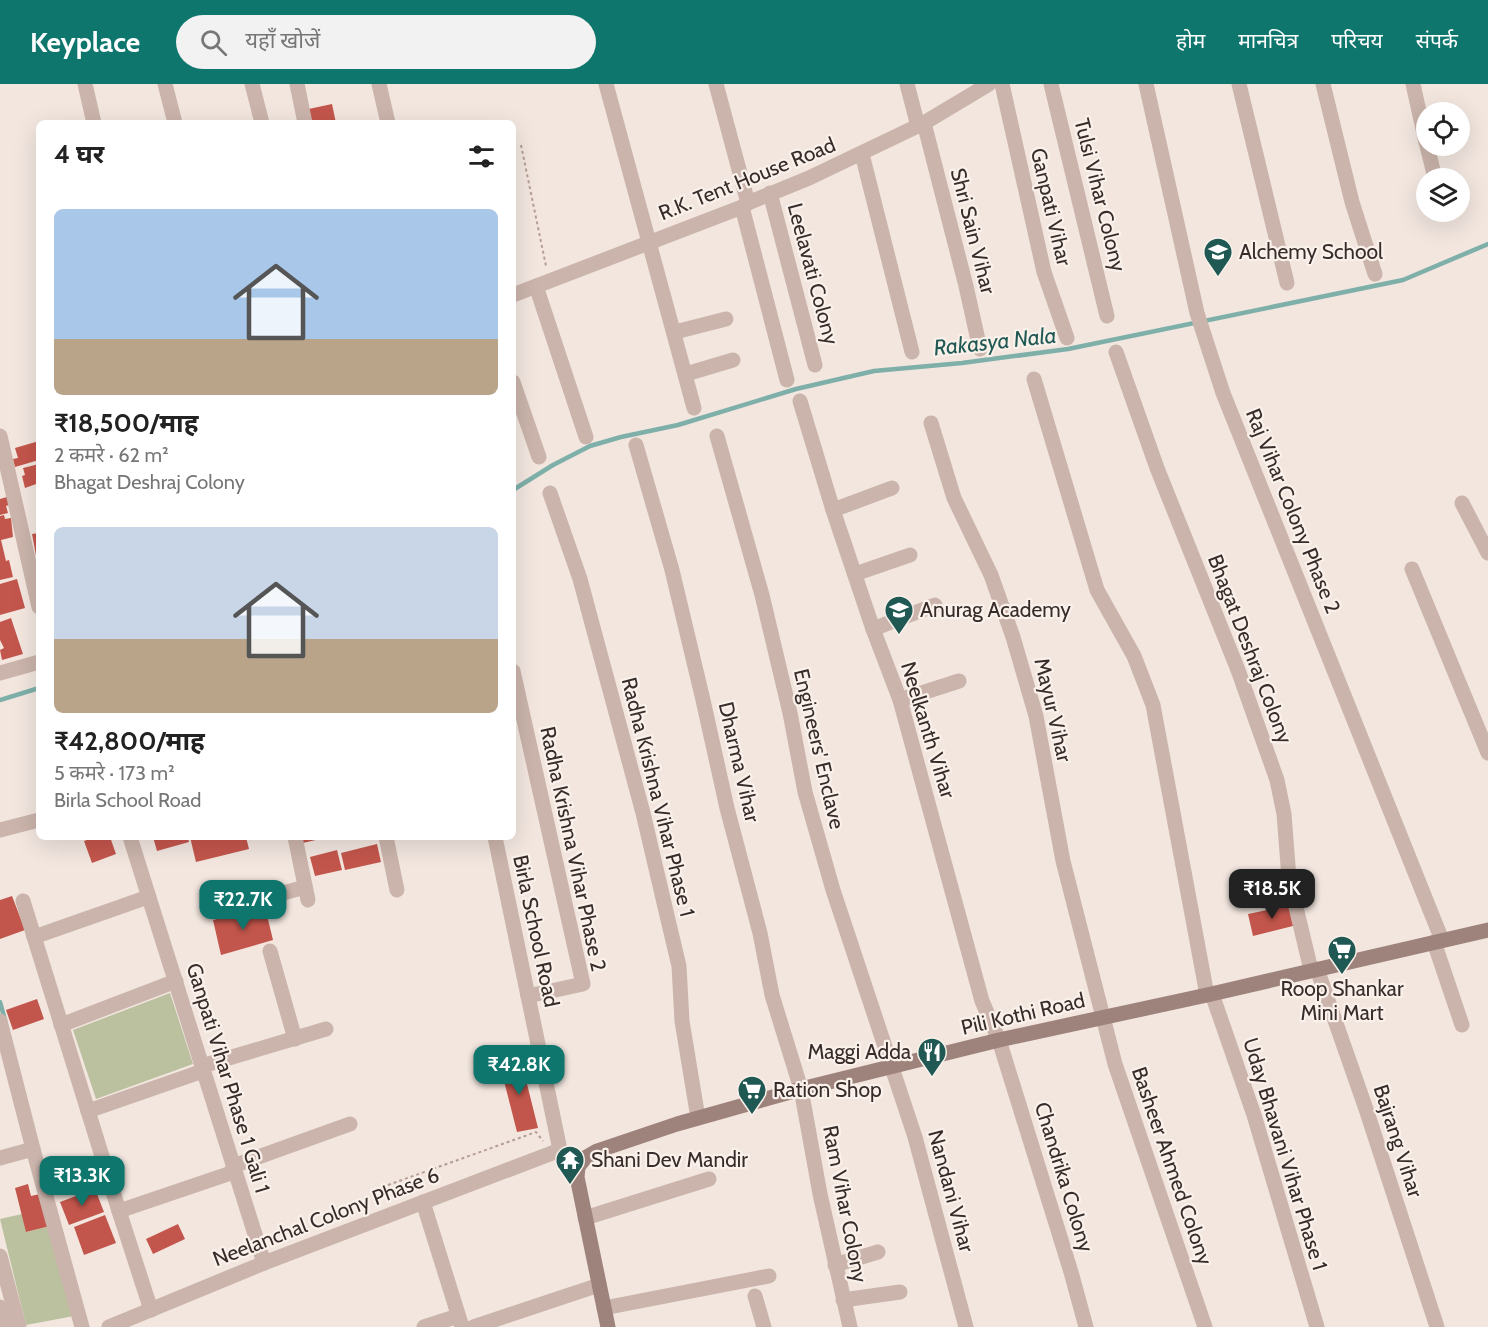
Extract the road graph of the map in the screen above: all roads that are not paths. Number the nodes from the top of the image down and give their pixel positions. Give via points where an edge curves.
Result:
1 (85, 84) edge
2 (165, 84) edge
3 (252, 84) edge
4 (297, 84) edge
5 (379, 84) edge
6 (606, 84) edge
7 (716, 84) edge
8 (907, 84) edge
9 (989, 84) edge
10 (1002, 84) edge
11 (1051, 84) edge
12 (1146, 84) edge
13 (1239, 84) edge
14 (1323, 84) edge
15 (1413, 84) edge
16 (1417, 102) edge
17 (93, 120) edge
18 (174, 120) edge
19 (261, 120) edge
20 (304, 120) edge
21 (387, 120) edge
22 (921, 125) junction
23 (862, 154) junction
24 (770, 193) junction
25 (745, 205) junction
26 (648, 243) junction
27 (1376, 274) dead end
28 (542, 283) junction
29 (1287, 283) dead end
30 (516, 294) edge
31 (1107, 316) dead end
32 (726, 319) dead end
33 (675, 332) junction
34 (1067, 338) dead end
35 (980, 349) dead end
36 (912, 352) dead end
37 (1116, 352) dead end
38 (733, 360) dead end
39 (815, 365) dead end
40 (686, 374) junction
41 (1034, 379) dead end
42 (787, 380) dead end
43 (516, 391) edge
44 (800, 401) dead end
45 (694, 408) dead end
46 (931, 423) dead end
47 (0, 436) edge
48 (717, 436) dead end
49 (586, 437) dead end
50 (636, 445) dead end
51 (539, 457) dead end
52 (892, 488) dead end
53 (550, 493) dead end
54 (1462, 503) dead end
55 (833, 510) junction
56 (1488, 553) edge
57 (910, 555) dead end
58 (1412, 569) dead end
59 (855, 574) junction
60 (36, 594) edge
61 (935, 605) dead end
62 (873, 628) junction
63 (36, 663) edge
64 (0, 673) edge
65 (959, 681) dead end
66 (516, 684) edge
67 (900, 700) junction
68 (1488, 753) edge
69 (36, 821) edge
70 (0, 830) edge
71 (131, 840) edge
72 (296, 840) edge
73 (387, 840) edge
74 (496, 840) edge
75 (397, 890) dead end
76 (148, 897) junction
77 (23, 901) dead end
78 (214, 912) dead end
79 (1488, 930) edge
80 (34, 938) junction
81 (1438, 941) junction
82 (270, 951) dead end
83 (1314, 970) junction
84 (176, 981) junction
85 (1209, 994) junction
86 (528, 996) junction
87 (1104, 1017) junction
88 (0, 1021) edge
89 (61, 1025) junction
90 (1462, 1025) dead end
91 (326, 1029) dead end
92 (296, 1039) junction
93 (999, 1040) junction
94 (203, 1068) junction
95 (892, 1068) junction
96 (801, 1089) junction
97 (88, 1111) junction
98 (698, 1118) junction
99 (350, 1124) dead end
100 (33, 1149) junction
101 (557, 1151) junction
102 (0, 1158) edge
103 (578, 1167) junction
104 (234, 1169) junction
105 (709, 1179) dead end
106 (423, 1202) junction
107 (119, 1211) junction
108 (585, 1218) junction
109 (878, 1252) dead end
110 (0, 1256) edge
111 (264, 1263) junction
112 (835, 1265) junction
113 (769, 1275) dead end
114 (599, 1285) junction
115 (900, 1292) dead end
116 (756, 1296) dead end
117 (843, 1300) junction
118 (0, 1306) edge
119 (604, 1308) junction
120 (152, 1310) junction
121 (460, 1321) edge
122 (6, 1327) edge
123 (19, 1327) edge
124 (82, 1327) edge
125 (110, 1327) edge
126 (423, 1327) edge
127 (473, 1327) edge
128 (608, 1327) edge
129 (764, 1327) edge
130 (850, 1327) edge
131 (966, 1327) edge
132 (1086, 1327) edge
133 (1205, 1327) edge
134 (1317, 1327) edge
135 (1437, 1327) edge

1 - 17 street
2 - 18 street
3 - 19 street
4 - 20 street
5 - 21 street
6 - 26 street
7 - 25 street
8 - 22 street, Shri Sain Vihar
9 - 22 street, R.K. Tent House Road
10 - 34 street, Ganpati Vihar via 1044,272
11 - 31 street, Tulsi Vihar Colony
12 - 81 street, Raj Vihar Colony Phase 2 via 1197,313 1223,393
13 - 29 street
14 - 27 street via 1352,202
15 - 16 street
22 - 23 street, R.K. Tent House Road
22 - 35 street, Shri Sain Vihar
23 - 24 street, R.K. Tent House Road
23 - 36 street
24 - 25 street, R.K. Tent House Road
24 - 39 street, Leelavati Colony
25 - 26 street, R.K. Tent House Road
25 - 42 street
26 - 28 street, R.K. Tent House Road
26 - 33 street
28 - 30 street, R.K. Tent House Road
28 - 49 street
32 - 33 street
33 - 40 street
37 - 83 street, Bhagat Deshraj Colony via 1277,780 1289,878
38 - 40 street
40 - 45 street
41 - 85 street, Uday Bhavani Vihar Phase 1 via 1097,590 1134,656 1153,705
43 - 51 street
44 - 55 street, Neelkanth Vihar
46 - 87 street, Mayur Vihar via 954,498 991,575 1033,705 1063,861
47 - 60 street
48 - 95 street, Engineers' Enclave via 762,596 805,792 832,890
50 - 96 street, Dharma Vihar via 672,570 772,995
52 - 55 street
53 - 98 street, Radha Krishna Vihar Phase 1 via 580,579 643,813 679,966 682,1021
54 - 56 street
55 - 59 street, Neelkanth Vihar
57 - 59 street
58 - 68 street
59 - 62 street, Neelkanth Vihar
61 - 62 street
62 - 67 street, Neelkanth Vihar
63 - 64 street
65 - 67 street
66 - 86 street, Radha Krishna Vihar Phase 2 via 583,984
67 - 93 street, Neelkanth Vihar via 982,1001
69 - 70 street
71 - 76 street, Ganpati Vihar Phase 1 Gali 1
72 - 78 street via 307,894
73 - 75 street
74 - 86 street, Birla School Road
76 - 80 street
76 - 84 street, Ganpati Vihar Phase 1 Gali 1
77 - 80 street
79 - 81 street, Pili Kothi Road
80 - 89 street
81 - 83 street, Pili Kothi Road
81 - 90 street, Raj Vihar Colony Phase 2
82 - 92 street
83 - 85 street, Pili Kothi Road
83 - 135 street, Bajrang Vihar via 1366,1109
84 - 89 street
84 - 94 street, Ganpati Vihar Phase 1 Gali 1
85 - 87 street, Pili Kothi Road
85 - 134 street, Uday Bhavani Vihar Phase 1 via 1254,1115
86 - 101 street, Birla School Road
87 - 93 street, Pili Kothi Road
87 - 133 street, Basheer Ahmed Colony via 1122,1087
88 - 100 street
89 - 97 street
91 - 92 street
92 - 94 street
93 - 95 street, Pili Kothi Road
93 - 132 street, Chandrika Colony
94 - 97 street
94 - 104 street, Ganpati Vihar Phase 1 Gali 1
95 - 96 street, Pili Kothi Road
95 - 131 street, Nandani Vihar via 915,1137
96 - 98 street, Pili Kothi Road
96 - 112 street, Ram Vihar Colony
97 - 107 street
98 - 103 street, Pili Kothi Road via 597,1150
99 - 104 street
100 - 102 street
100 - 124 street
101 - 103 street
101 - 106 street, Neelanchal Colony Phase 6
103 - 108 street
104 - 107 street
104 - 111 street, Ganpati Vihar Phase 1 Gali 1
105 - 108 street
106 - 111 street, Neelanchal Colony Phase 6
106 - 121 street
107 - 120 street
108 - 114 street
109 - 112 street
110 - 123 street
111 - 120 street, Neelanchal Colony Phase 6
112 - 117 street, Ram Vihar Colony
113 - 119 street
114 - 119 street
114 - 127 street
115 - 117 street
116 - 129 street
117 - 130 street, Ram Vihar Colony
118 - 122 street
119 - 128 street
120 - 125 street, Neelanchal Colony Phase 6
121 - 126 street

